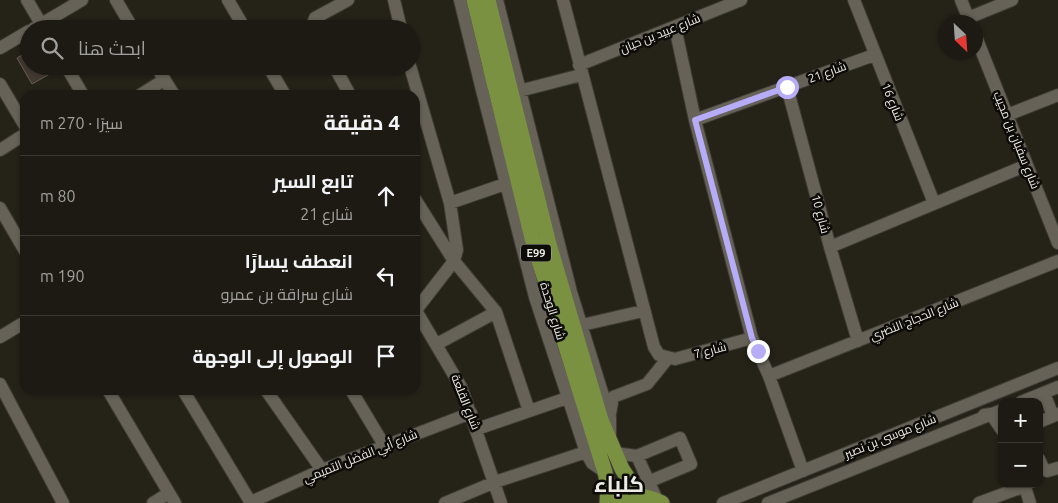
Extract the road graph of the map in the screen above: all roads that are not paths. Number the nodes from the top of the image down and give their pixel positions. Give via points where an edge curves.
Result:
1 (27, 0) edge
2 (82, 0) edge
3 (116, 0) edge
4 (228, 0) edge
5 (348, 0) edge
6 (394, 0) edge
7 (460, 0) edge
8 (474, 0) edge
9 (562, 0) edge
10 (741, 0) edge
11 (854, 0) edge
12 (961, 0) edge
13 (1012, 0) edge
14 (495, 1) edge
15 (967, 15) edge
16 (980, 15) edge
17 (36, 20) edge
18 (50, 20) edge
19 (128, 20) edge
20 (240, 20) edge
21 (314, 20) edge
22 (399, 20) edge
23 (675, 27) junction
24 (20, 36) edge
25 (0, 48) edge
26 (874, 55) junction
27 (983, 55) edge
28 (491, 68) junction
29 (580, 70) junction
30 (70, 75) edge
31 (161, 75) edge
32 (273, 75) edge
33 (339, 75) edge
34 (413, 75) edge
35 (164, 80) junction
36 (0, 84) edge
37 (787, 87) junction
38 (77, 90) edge
39 (148, 90) edge
40 (171, 90) edge
41 (282, 90) edge
42 (346, 90) edge
43 (417, 90) edge
44 (482, 90) junction
45 (519, 90) junction
46 (1058, 95) edge
47 (420, 100) edge
48 (1007, 115) junction
49 (20, 118) edge
50 (695, 120) junction
51 (20, 132) edge
52 (0, 150) edge
53 (1027, 165) junction
54 (506, 184) junction
55 (549, 202) junction
56 (450, 203) junction
57 (934, 203) junction
58 (420, 207) edge
59 (0, 208) edge
60 (544, 226) junction
61 (20, 234) edge
62 (532, 238) junction
63 (1058, 243) edge
64 (830, 247) junction
65 (1058, 261) edge
66 (454, 262) junction
67 (525, 262) junction
68 (420, 303) edge
69 (643, 311) junction
70 (496, 312) junction
71 (420, 317) edge
72 (20, 325) edge
73 (582, 325) junction
74 (0, 337) edge
75 (752, 338) junction
76 (858, 341) junction
77 (437, 344) junction
78 (668, 358) junction
79 (1058, 368) edge
80 (769, 376) junction
81 (0, 384) edge
82 (1058, 387) edge
83 (999, 391) junction
84 (1044, 393) junction
85 (111, 395) edge
86 (186, 395) edge
87 (270, 395) edge
88 (354, 395) edge
89 (567, 398) junction
90 (1031, 398) edge
91 (529, 411) junction
92 (997, 412) edge
93 (471, 414) junction
94 (1056, 415) edge
95 (610, 418) junction
96 (1043, 420) edge
97 (477, 429) junction
98 (384, 446) junction
99 (612, 447) junction
100 (586, 452) junction
101 (637, 456) junction
102 (1058, 468) edge
103 (1043, 469) edge
104 (322, 470) junction
105 (803, 471) junction
106 (605, 472) junction
107 (495, 482) junction
108 (648, 482) junction
109 (1016, 488) edge
110 (1025, 488) edge
111 (640, 496) junction
112 (172, 498) edge
113 (251, 502) edge
114 (660, 502) edge
115 (63, 503) edge
116 (153, 503) edge
117 (445, 503) edge
118 (501, 503) edge
119 (607, 503) edge
120 (611, 503) edge
121 (723, 503) edge
122 (768, 503) edge
123 (979, 503) edge
124 (1030, 503) edge

1 - 17 street
2 - 18 street
3 - 19 street
4 - 20 street
5 - 21 street
6 - 22 street
7 - 44 street
8 - 28 main road, شارع الوحدة / E99
9 - 29 street
10 - 23 street, شارع عبيد بن حيان
11 - 26 street, شارع 16
12 - 15 street
13 - 16 street
14 - 45 street
14 - 60 main road, شارع الوحدة / E99
23 - 29 street, شارع عبيد بن حيان
23 - 50 street
24 - 25 street
26 - 37 street, شارع 21
26 - 57 street, شارع 16
27 - 48 street, شارع سفبان بن مجيب
28 - 44 street
28 - 62 main road, شارع الوحدة / E99
29 - 45 street, شارع عبيد بن حيان
29 - 69 street
30 - 38 street
31 - 35 street
32 - 41 street
33 - 42 street
34 - 43 street
35 - 39 street
35 - 40 street
36 - 49 street
37 - 50 street, شارع 21
37 - 64 street, شارع 10
44 - 54 street
45 - 55 street
46 - 48 street
47 - 56 street
48 - 53 street, شارع سفبان بن مجيب
50 - 75 street
51 - 52 street
53 - 57 street
53 - 63 street, شارع سفبان بن مجيب
54 - 56 street
54 - 67 street
55 - 60 main road
55 - 73 street
56 - 66 street via 457,243
57 - 64 street
58 - 66 street
59 - 61 street
60 - 99 main road, شارع الوحدة / E99
62 - 67 main road
62 - 106 main road, شارع الوحدة / E99
64 - 76 street, شارع 10
65 - 76 street, شارع الحجاج النضري
66 - 68 street
66 - 70 street
67 - 89 street
69 - 73 street
69 - 78 street via 654,347 660,355
70 - 77 street
70 - 91 street
71 - 77 street, شارع القلعة
72 - 74 street
73 - 95 street
75 - 78 street, شارع 7 via 675,359
75 - 80 street
76 - 80 street, شارع الحجاج النضري
77 - 93 street, شارع القلعة via 461,387
78 - 95 street via 647,384 613,397
79 - 83 street, شارع موسى بن نصير
80 - 105 street
81 - 115 street
82 - 84 street
83 - 92 street via 973,404 967,411 972,418
83 - 105 street, شارع موسى بن نصير
84 - 90 street
84 - 94 street
85 - 112 street
86 - 113 street
87 - 104 street
88 - 98 street
89 - 91 street
89 - 100 street
91 - 97 street
92 - 122 street, شارع موسى بن نصير
93 - 97 street, شارع القلعة
93 - 98 street, شارع أبي الفضل التميمي
94 - 96 street
95 - 99 street
97 - 107 street, شارع القلعة
98 - 104 street, شارع أبي الفضل التميمي
99 - 101 street
99 - 111 main road, شارع الوحدة / E99 via 622,470
100 - 106 street via 592,463
100 - 107 street
101 - 108 street
101 - 108 street via 680,438 684,446 691,464
102 - 103 street via 1047,471
104 - 113 street, شارع أبي الفضل التميمي
105 - 121 street, شارع موسى بن نصير
106 - 119 main road, شارع الوحدة / E99
107 - 117 street
107 - 118 street, شارع القلعة
108 - 114 street
109 - 123 street
110 - 124 street
111 - 114 main road
111 - 120 main road via 628,496
112 - 116 street

